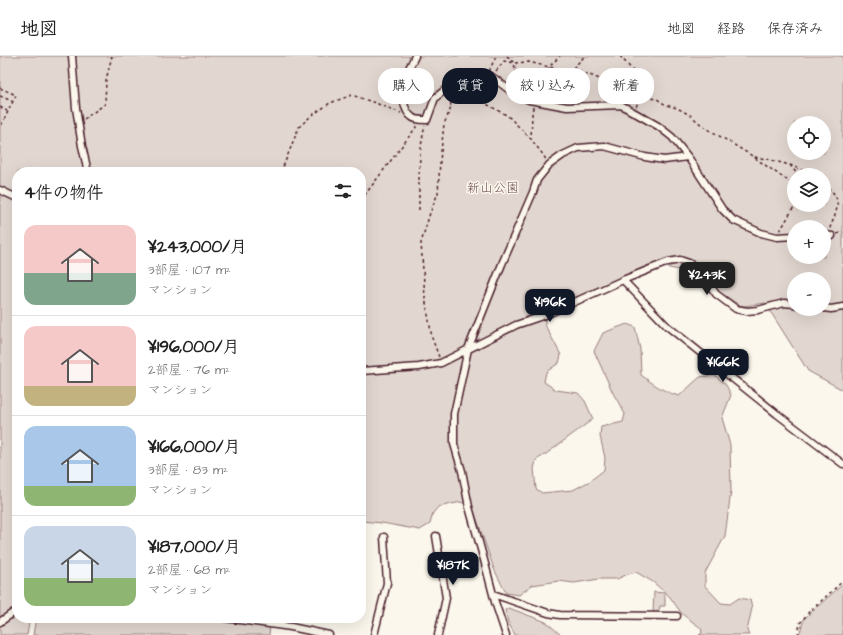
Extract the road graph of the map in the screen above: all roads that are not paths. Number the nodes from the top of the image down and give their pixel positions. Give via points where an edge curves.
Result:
1 (72, 56) edge
2 (415, 56) edge
3 (688, 157) junction
4 (87, 167) edge
5 (0, 190) edge
6 (12, 196) edge
7 (787, 236) edge
8 (623, 280) junction
9 (787, 303) edge
10 (843, 307) edge
11 (831, 309) edge
12 (468, 349) junction
13 (366, 371) edge
14 (843, 464) edge
15 (436, 536) dead end
16 (384, 538) dead end
17 (493, 594) junction
18 (12, 614) edge
19 (677, 616) dead end
20 (0, 622) edge
21 (262, 623) edge
22 (329, 635) edge
23 (374, 635) edge
24 (438, 635) edge
25 (506, 635) edge

1 - 4 street via 78,123
2 - 3 street via 402,84 406,111 412,118 424,120 435,98 463,75 491,76 512,92 529,100 567,107 621,105 658,126 672,137
3 - 7 street via 722,209 733,220 761,233
3 - 12 street via 664,160 604,146 578,148 549,165 538,180
5 - 6 street
8 - 9 street via 668,262 680,260 689,262 699,270 716,294 736,309 747,312
8 - 12 street via 548,314 516,325
8 - 14 street via 667,326
10 - 11 street
12 - 13 street via 441,363
12 - 17 street via 454,414 454,444
15 - 24 street via 446,598
16 - 23 street via 387,583
17 - 19 street via 560,615
17 - 25 street
18 - 20 street
21 - 22 street

